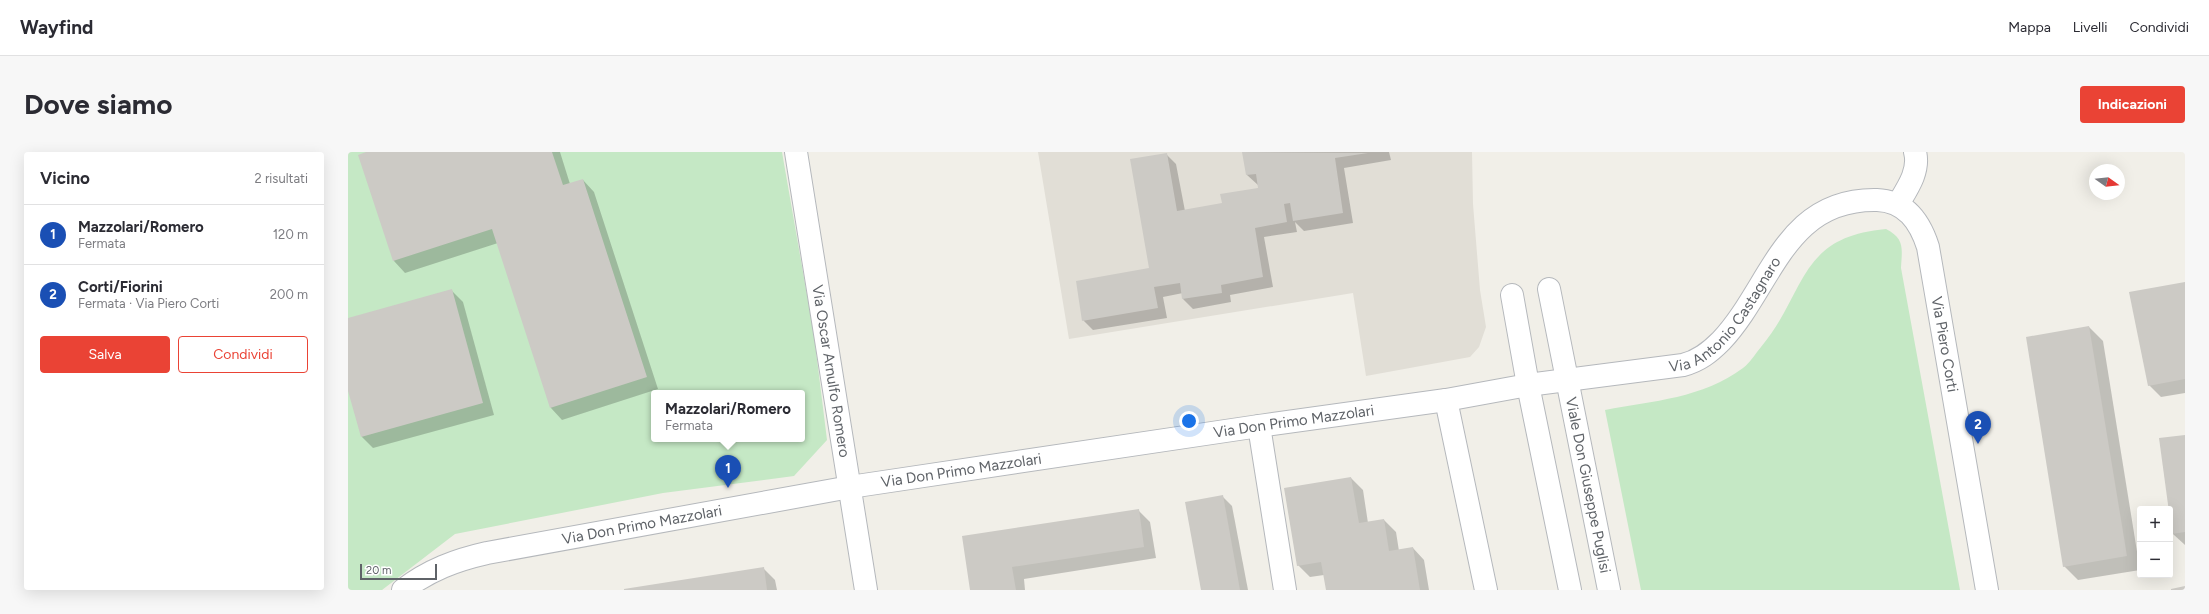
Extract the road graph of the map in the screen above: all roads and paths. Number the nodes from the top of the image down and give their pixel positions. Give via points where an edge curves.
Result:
1 (796, 152) edge
2 (1915, 152) edge
3 (1898, 204) junction
4 (1549, 289) dead end
5 (1512, 295) dead end
6 (1568, 381) junction
7 (1528, 385) junction
8 (1446, 400) junction
9 (1259, 426) junction
10 (850, 487) junction
11 (403, 590) edge
12 (866, 590) edge
13 (1285, 590) edge
14 (1486, 590) edge
15 (1570, 590) edge
16 (1609, 590) edge
17 (1988, 590) edge

1 - 10 street, Via Oscar Arnulfo Romero
2 - 3 street via 1914,173
3 - 6 street, Via Antonio Castagnaro via 1876,200 1850,203 1820,214 1803,226 1791,237 1732,327 1712,349 1696,361 1683,366
3 - 17 street, Via Piero Corti via 1909,212 1918,224 1928,247
4 - 6 street, Viale Don Giuseppe Puglisi
5 - 7 street
6 - 7 street, Via Antonio Castagnaro
6 - 16 street, Viale Don Giuseppe Puglisi
7 - 8 street, Via Don Primo Mazzolari
7 - 15 street
8 - 9 street, Via Don Primo Mazzolari
8 - 14 street
9 - 10 street, Via Don Primo Mazzolari
9 - 13 street
10 - 11 street, Via Don Primo Mazzolari via 487,553 439,568
10 - 12 street, Via Oscar Arnulfo Romero

